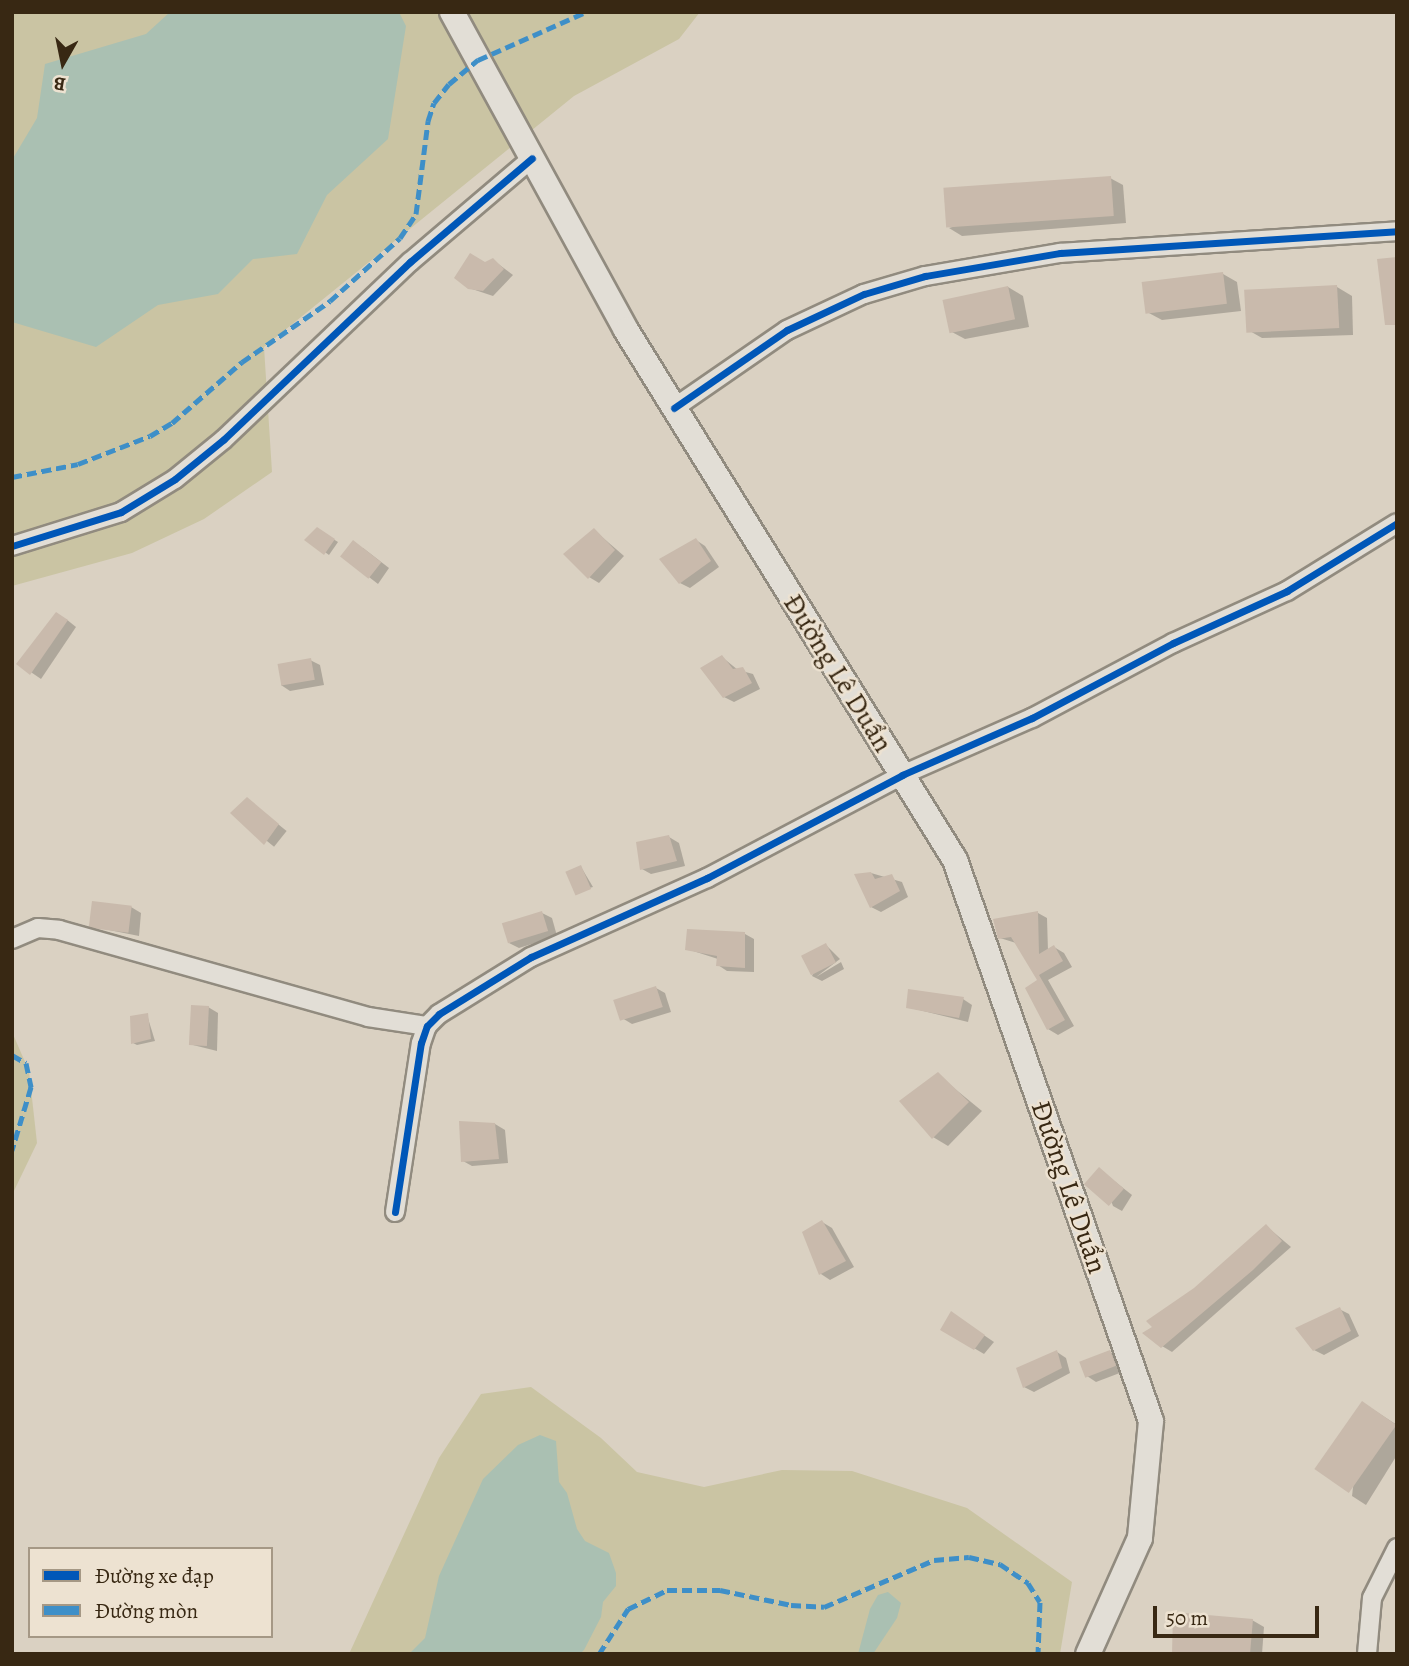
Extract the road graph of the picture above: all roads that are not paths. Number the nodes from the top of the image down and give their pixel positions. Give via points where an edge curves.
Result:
1 (452, 12) edge
2 (532, 159) junction
3 (1397, 231) edge
4 (674, 408) junction
5 (1397, 523) edge
6 (12, 546) edge
7 (902, 775) junction
8 (12, 939) edge
9 (427, 1026) junction
10 (395, 1212) dead end
11 (1397, 1548) edge
12 (1088, 1654) edge
13 (1367, 1654) edge

1 - 2 main road, Đường Lê Duẩn
2 - 4 main road, Đường Lê Duẩn
2 - 6 street via 410,262 224,439 175,479 121,512
3 - 4 street via 1060,253 925,276 864,294 787,330
4 - 7 main road, Đường Lê Duẩn
5 - 7 street via 1287,591 1173,643 1032,718
7 - 9 street via 707,878 531,957
7 - 12 main road, Đường Lê Duẩn via 954,860 1151,1421 1140,1538
8 - 9 street via 38,928 59,930 368,1017
9 - 10 street
11 - 13 street via 1372,1598

